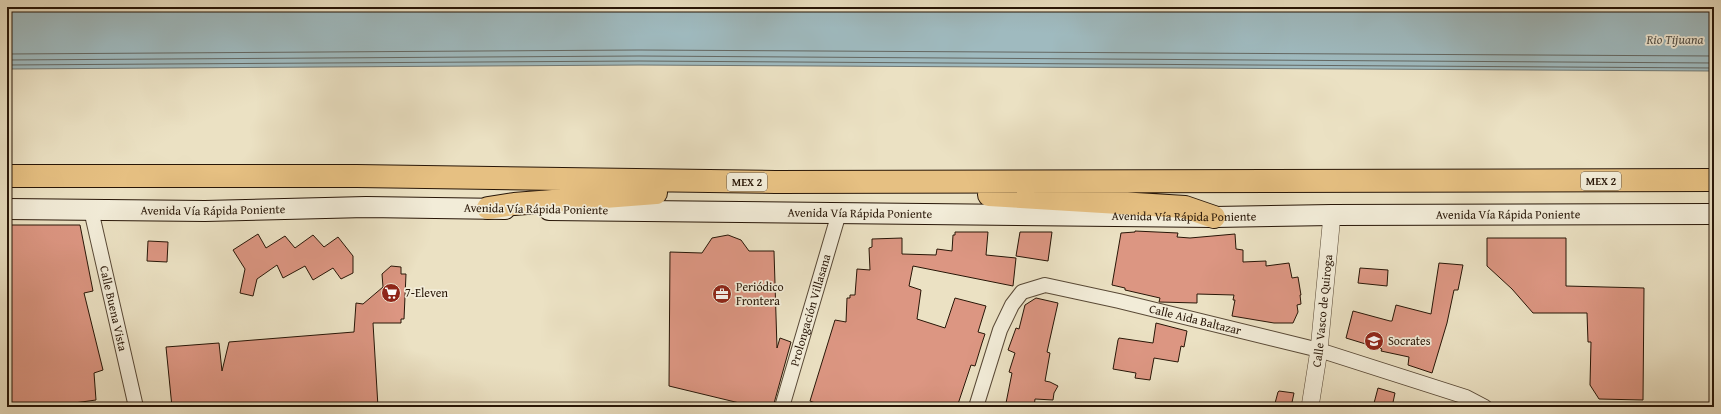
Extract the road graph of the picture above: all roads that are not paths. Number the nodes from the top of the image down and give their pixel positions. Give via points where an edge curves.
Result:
1 (7, 176) edge
2 (1714, 180) edge
3 (775, 182) junction
4 (843, 182) junction
5 (488, 208) junction
6 (7, 209) edge
7 (91, 210) junction
8 (839, 213) junction
9 (1332, 214) junction
10 (1714, 214) edge
11 (1214, 217) junction
12 (1319, 350) junction
13 (136, 407) edge
14 (782, 407) edge
15 (976, 407) edge
16 (1310, 407) edge
17 (1485, 407) edge

1 - 3 highway, MEX 2 via 357,176
2 - 4 highway, MEX 2
3 - 4 highway, MEX 2
3 - 5 highway
4 - 11 highway via 871,188 1184,207
5 - 7 main road, Avenida Vía Rápida Poniente
5 - 8 main road, Avenida Vía Rápida Poniente
6 - 7 main road, Avenida Vía Rápida Poniente
7 - 13 street, Calle Buena Vista
8 - 11 main road, Avenida Vía Rápida Poniente
8 - 14 street, Prolongación Villasana
9 - 10 main road, Avenida Vía Rápida Poniente
9 - 11 main road, Avenida Vía Rápida Poniente
9 - 12 street, Calle Vasco de Quiroga
12 - 15 street, Calle Aida Baltazar via 1119,301 1045,286 1022,292 1012,305 1000,330
12 - 16 street, Calle Vasco de Quiroga
12 - 17 street, Calle Aida Baltazar via 1466,397

